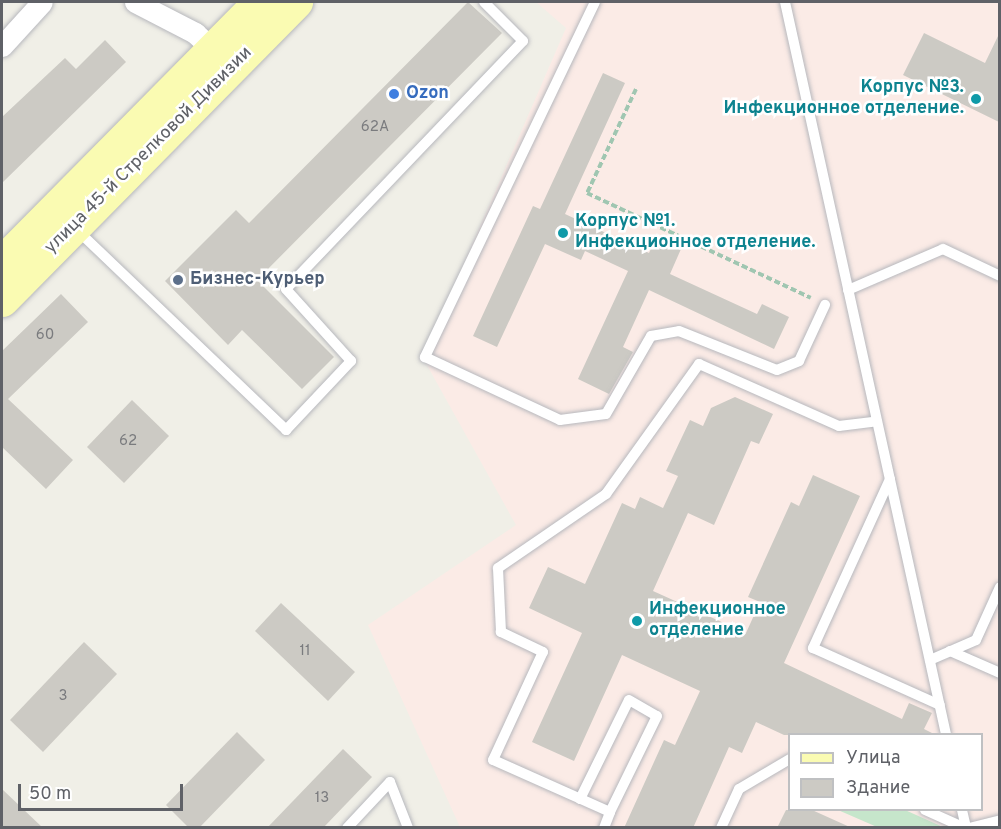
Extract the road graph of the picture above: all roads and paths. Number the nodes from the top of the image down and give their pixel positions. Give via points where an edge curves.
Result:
1 (42, 2) edge
2 (135, 2) edge
3 (259, 2) edge
4 (296, 2) edge
5 (484, 2) edge
6 (595, 2) edge
7 (785, 2) edge
8 (2, 46) edge
9 (212, 49) junction
10 (636, 89) dead end
11 (73, 227) junction
12 (2, 262) edge
13 (999, 276) edge
14 (848, 290) junction
15 (2, 300) edge
16 (825, 305) joint
17 (878, 421) junction
18 (890, 479) junction
19 (999, 587) edge
20 (950, 651) junction
21 (930, 660) junction
22 (999, 673) edge
23 (940, 705) junction
24 (946, 733) edge
25 (788, 760) edge
26 (580, 799) junction
27 (927, 811) edge
28 (962, 811) edge
29 (610, 813) junction
30 (999, 820) edge
31 (347, 828) edge
32 (408, 828) edge
33 (603, 828) edge
34 (721, 828) edge
35 (967, 828) edge

1 - 8 street
2 - 9 street via 195,33
3 - 9 main road, улица 45-й Стрелковой Дивизии
4 - 11 main road, улица 45-й Стрелковой Дивизии
5 - 11 lane via 522,41 286,289 351,361 286,430
6 - 16 lane via 425,357 560,420 606,414 651,336 679,332 777,370 799,361
7 - 14 lane
9 - 12 main road, улица 45-й Стрелковой Дивизии
10 - 16 path via 587,193
11 - 15 main road, улица 45-й Стрелковой Дивизии
13 - 14 lane via 943,249
14 - 17 lane
17 - 18 lane
17 - 26 lane via 840,426 699,364 606,494 498,568 501,632 543,652 493,760
18 - 21 lane
18 - 23 lane via 813,648
19 - 20 lane via 976,640
20 - 21 lane
20 - 22 lane
21 - 23 lane
23 - 24 lane
25 - 34 lane via 739,789
26 - 29 lane
26 - 29 lane via 629,700 657,716
27 - 35 lane
28 - 35 lane
29 - 33 lane
30 - 35 lane
31 - 32 lane via 390,782

